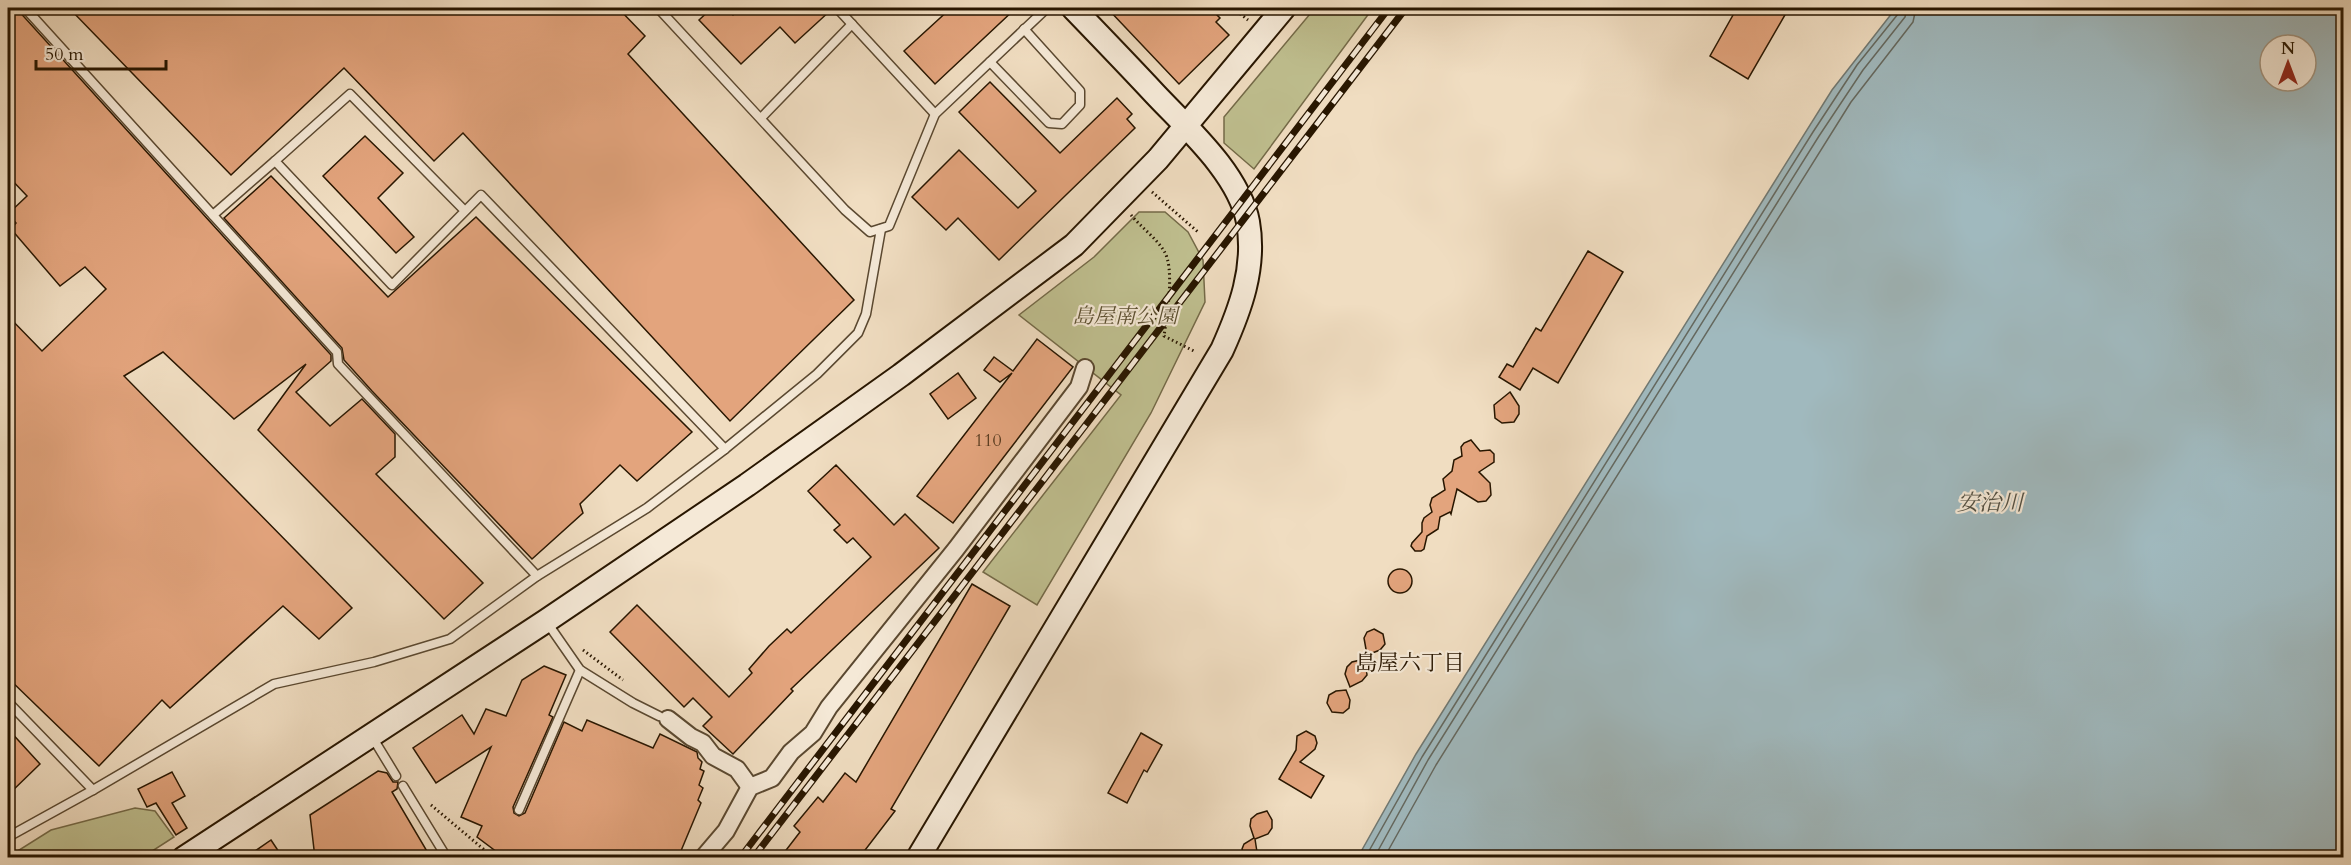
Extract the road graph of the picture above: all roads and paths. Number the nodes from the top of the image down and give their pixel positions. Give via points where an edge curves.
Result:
1 (25, 8) edge
2 (658, 8) edge
3 (837, 8) edge
4 (1047, 8) edge
5 (1073, 8) edge
6 (1233, 8) edge
7 (1284, 8) edge
8 (1251, 23) dead end
9 (852, 24) junction
10 (1024, 29) junction
11 (990, 62) junction
12 (935, 114) junction
13 (761, 118) junction
14 (1186, 126) junction
15 (275, 161) junction
16 (1152, 192) dead end
17 (465, 211) junction
18 (213, 215) junction
19 (1131, 215) dead end
20 (881, 229) junction
21 (1198, 232) dead end
22 (1194, 351) dead end
23 (1085, 368) dead end
24 (725, 449) junction
25 (537, 576) junction
26 (546, 621) junction
27 (580, 648) dead end
28 (580, 670) junction
29 (625, 682) dead end
30 (8, 702) edge
31 (663, 717) joint
32 (371, 735) junction
33 (396, 776) dead end
34 (403, 786) dead end
35 (750, 787) junction
36 (93, 790) junction
37 (426, 797) dead end
38 (519, 810) dead end
39 (8, 837) edge
40 (184, 858) edge
41 (447, 858) edge
42 (494, 858) edge
43 (704, 858) edge
44 (918, 858) edge

1 - 18 lane
2 - 13 lane
3 - 9 lane
4 - 10 lane
5 - 14 street
6 - 8 path
7 - 14 street
9 - 12 lane
9 - 13 lane
10 - 11 lane
10 - 11 lane via 1080,91 1080,105 1062,124 1049,123
11 - 12 lane
12 - 20 lane via 889,226
13 - 20 lane via 845,210 870,232
14 - 26 street via 1074,245 757,478
14 - 44 street via 1222,168 1248,221 1251,260 1233,326
15 - 17 lane via 350,94
15 - 17 lane via 392,285
15 - 18 lane
16 - 21 path
17 - 24 lane via 481,195
18 - 25 lane via 337,352 338,364
19 - 22 path via 1165,252 1169,302 1164,336
20 - 24 lane via 866,314 858,333 818,374
23 - 35 street via 1079,387 829,707 813,733 791,752 772,778
24 - 25 lane via 647,508
25 - 36 lane via 450,639 374,662 274,684
26 - 28 lane
26 - 32 street
27 - 29 path
28 - 31 lane
28 - 38 lane
30 - 36 lane
31 - 35 street via 703,743 713,756 737,769
32 - 33 lane
32 - 40 street
34 - 41 lane
35 - 43 street via 726,831
36 - 39 lane
37 - 42 path

